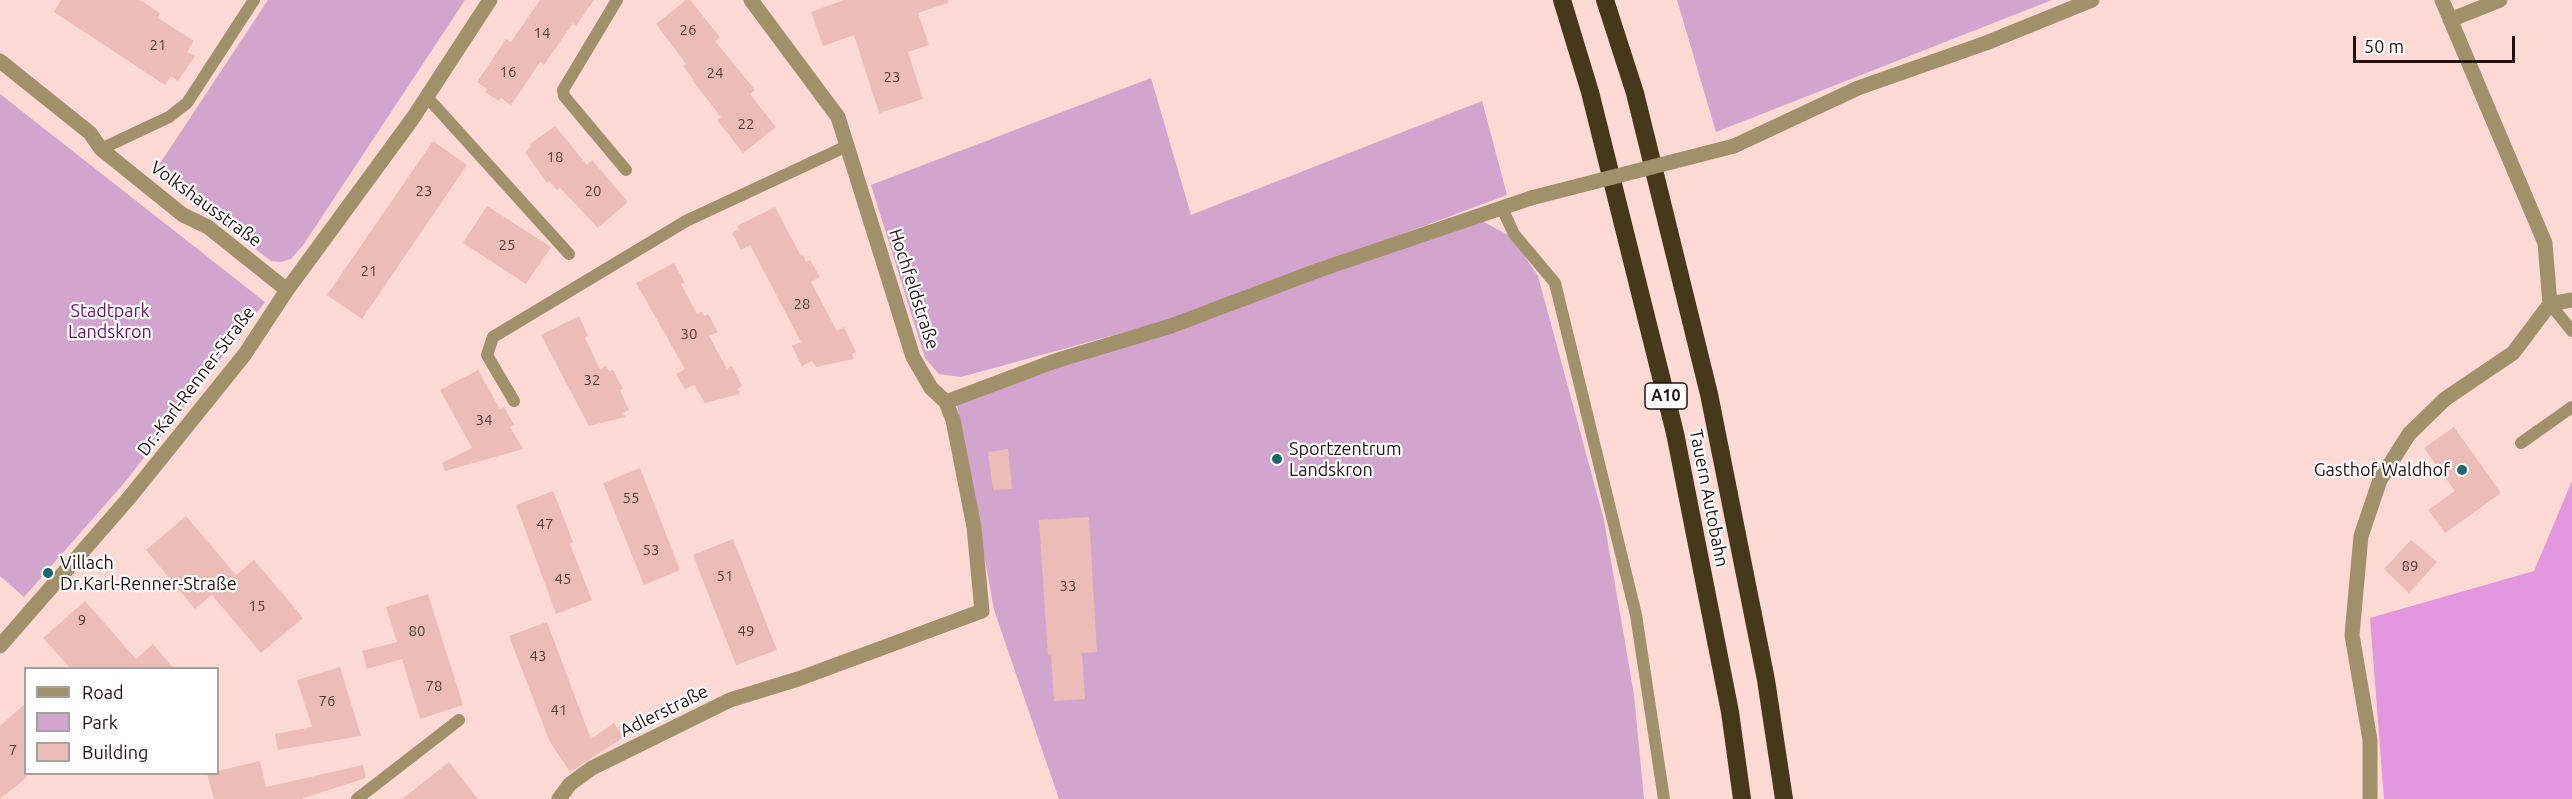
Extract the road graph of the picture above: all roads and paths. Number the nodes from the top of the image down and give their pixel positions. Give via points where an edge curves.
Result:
1 (254, 0) edge
2 (490, 0) edge
3 (617, 0) edge
4 (751, 0) edge
5 (1562, 0) edge
6 (1605, 0) edge
7 (2092, 0) edge
8 (2442, 0) edge
9 (2500, 0) edge
10 (2450, 20) junction
11 (0, 61) edge
12 (427, 97) junction
13 (847, 146) junction
14 (101, 149) junction
15 (626, 170) dead end
16 (1502, 208) junction
17 (569, 254) dead end
18 (287, 290) junction
19 (2572, 300) edge
20 (2550, 304) junction
21 (2572, 331) edge
22 (514, 401) dead end
23 (946, 402) junction
24 (2572, 407) edge
25 (2521, 443) dead end
26 (982, 611) joint
27 (0, 646) edge
28 (459, 720) dead end
29 (357, 799) edge
30 (559, 799) edge
31 (1664, 799) edge
32 (1742, 799) edge
33 (1784, 799) edge
34 (2370, 799) edge

1 - 14 lane via 187,103 169,117
2 - 12 street, Dr.-Karl-Renner-Straße
3 - 15 lane via 563,90
4 - 13 street, Hochfeldstraße via 838,117
5 - 32 highway, Tauern Autobahn / A10 via 1590,92 1676,433 1730,712
6 - 33 highway, Tauern Autobahn / A10 via 1635,93 1709,393 1766,680
7 - 16 street, bridge via 1858,88 1734,146
8 - 10 street
9 - 10 street
10 - 20 street via 2545,243
11 - 14 street, Volkshausstraße via 90,133
12 - 17 lane
12 - 18 street, Dr.-Karl-Renner-Straße
13 - 22 lane via 686,221 493,337 487,355
13 - 23 street, Hochfeldstraße via 913,357 931,388
14 - 18 street, Volkshausstraße via 183,215 208,227
16 - 23 street
16 - 31 lane via 1514,234 1554,283 1636,615
18 - 27 street, Dr.-Karl-Renner-Straße via 245,354 129,498
19 - 20 street
20 - 21 lane
20 - 34 street via 2513,353 2445,399 2409,434 2380,480 2361,536 2352,635 2370,740
23 - 26 street, Hochfeldstraße via 974,527
24 - 25 lane
26 - 30 street, Adlerstraße via 730,700 592,768 570,784
28 - 29 lane

